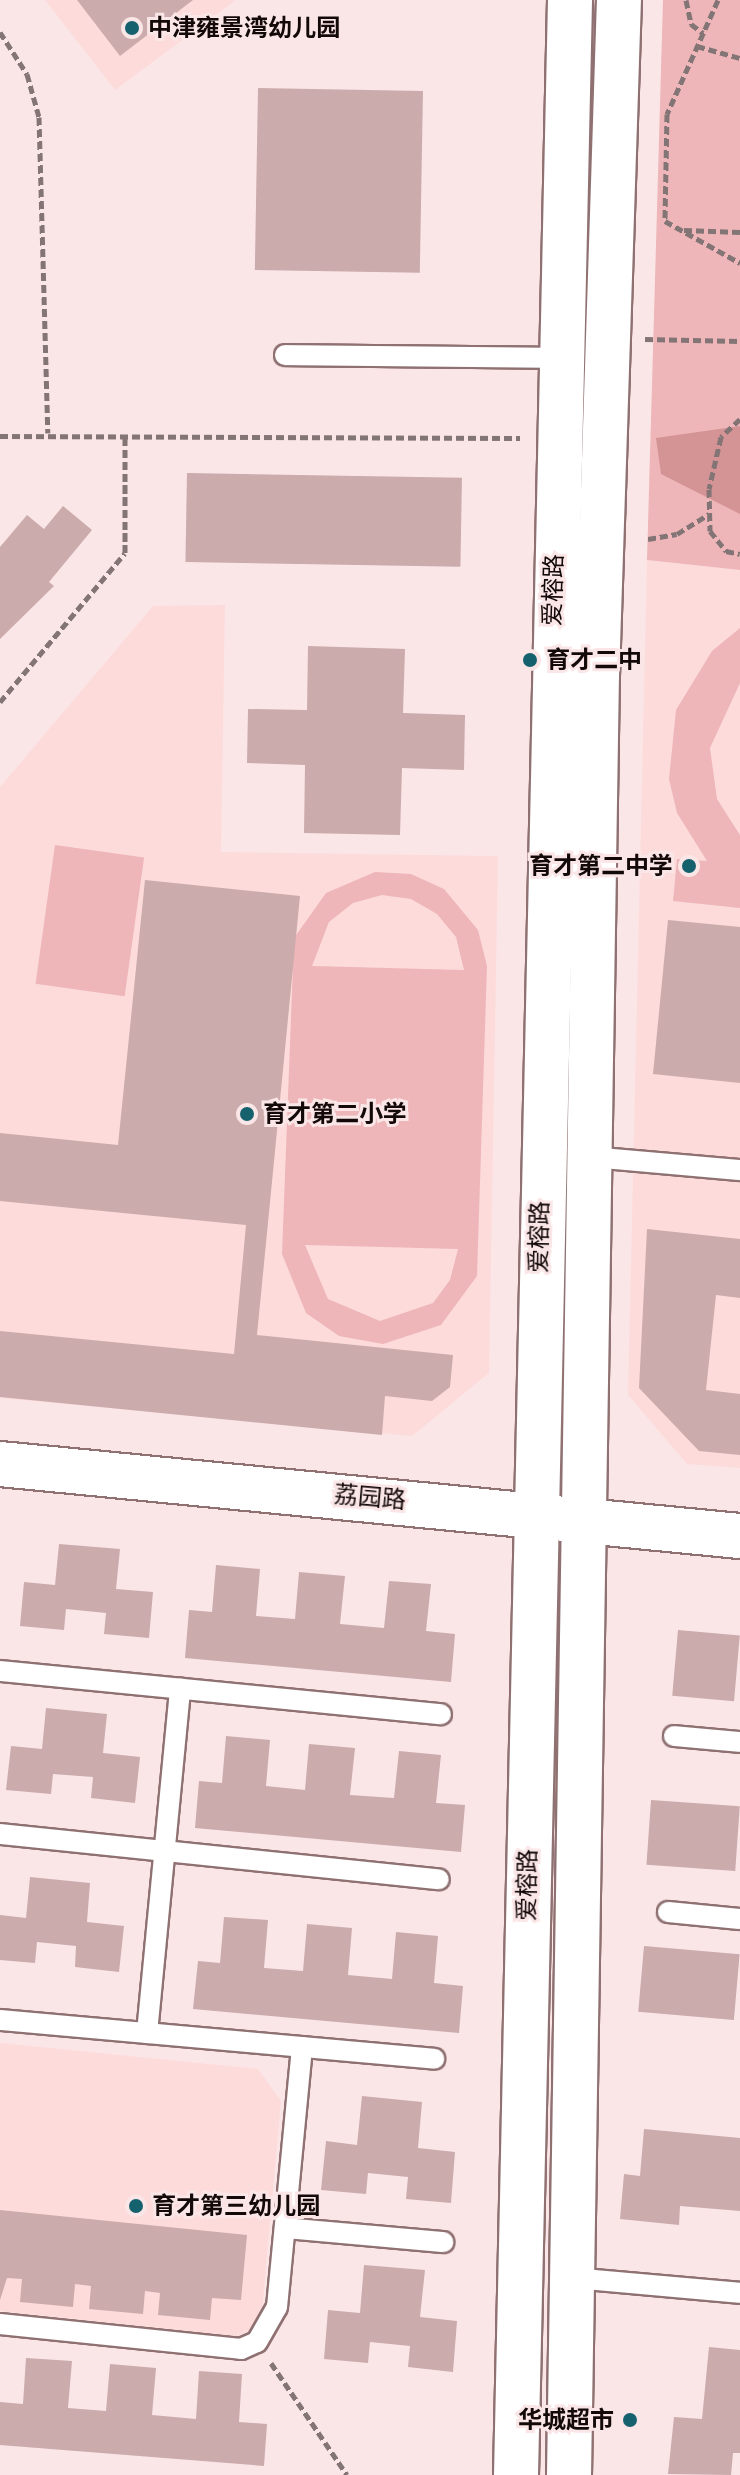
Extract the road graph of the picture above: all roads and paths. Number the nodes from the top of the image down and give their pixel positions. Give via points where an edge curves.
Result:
1 (570, 0) edge
2 (619, 0) edge
3 (686, 0) edge
4 (718, 0) edge
5 (0, 32) edge
6 (703, 33) junction
7 (697, 46) junction
8 (740, 58) edge
9 (679, 230) junction
10 (740, 232) edge
11 (740, 263) edge
12 (636, 339) dead end
13 (740, 341) edge
14 (285, 355) dead end
15 (560, 358) junction
16 (740, 419) edge
17 (48, 433) junction
18 (125, 434) junction
19 (0, 436) edge
20 (520, 438) dead end
21 (709, 513) junction
22 (648, 539) dead end
23 (740, 554) edge
24 (550, 674) junction
25 (597, 676) junction
26 (0, 702) edge
27 (591, 1157) junction
28 (740, 1170) edge
29 (0, 1464) edge
30 (534, 1514) junction
31 (582, 1520) junction
32 (740, 1536) edge
33 (0, 1671) edge
34 (180, 1689) junction
35 (441, 1714) dead end
36 (674, 1736) dead end
37 (740, 1742) edge
38 (0, 1834) edge
39 (165, 1851) junction
40 (439, 1879) dead end
41 (668, 1912) dead end
42 (740, 1919) edge
43 (0, 2020) edge
44 (147, 2033) junction
45 (302, 2047) junction
46 (434, 2059) dead end
47 (285, 2228) junction
48 (443, 2242) dead end
49 (573, 2278) junction
50 (740, 2293) edge
51 (0, 2324) edge
52 (257, 2342) junction
53 (347, 2475) edge
54 (516, 2475) edge
55 (569, 2475) edge

1 - 15 street, 爱榕路
2 - 25 street, 爱榕路
3 - 6 path via 691,24
4 - 6 path
5 - 17 path via 27,74 39,117
6 - 7 path
7 - 8 path
7 - 9 path via 667,114 665,221
9 - 10 path
9 - 11 path
12 - 13 path
14 - 15 lane
15 - 24 street, 爱榕路
16 - 21 path via 721,437
17 - 18 path
17 - 19 path
18 - 20 path
18 - 26 path via 125,553
21 - 22 path via 677,534
21 - 23 path via 710,531 726,551
24 - 25 street
24 - 30 street, 爱榕路
25 - 27 street, 爱榕路
27 - 28 lane
27 - 31 street, 爱榕路
29 - 30 street, 荔园路
30 - 31 street, 荔园路
30 - 54 street, 爱榕路
31 - 32 street, 荔园路
31 - 49 street, 爱榕路
33 - 34 lane
34 - 35 lane
34 - 39 lane
36 - 37 lane
38 - 39 lane
39 - 40 lane
39 - 44 lane
41 - 42 lane
43 - 44 lane
44 - 45 lane
45 - 46 lane
45 - 47 lane
47 - 48 lane
47 - 52 lane via 277,2307
49 - 50 lane
49 - 55 street, 爱榕路
51 - 52 lane via 241,2349
52 - 53 path

